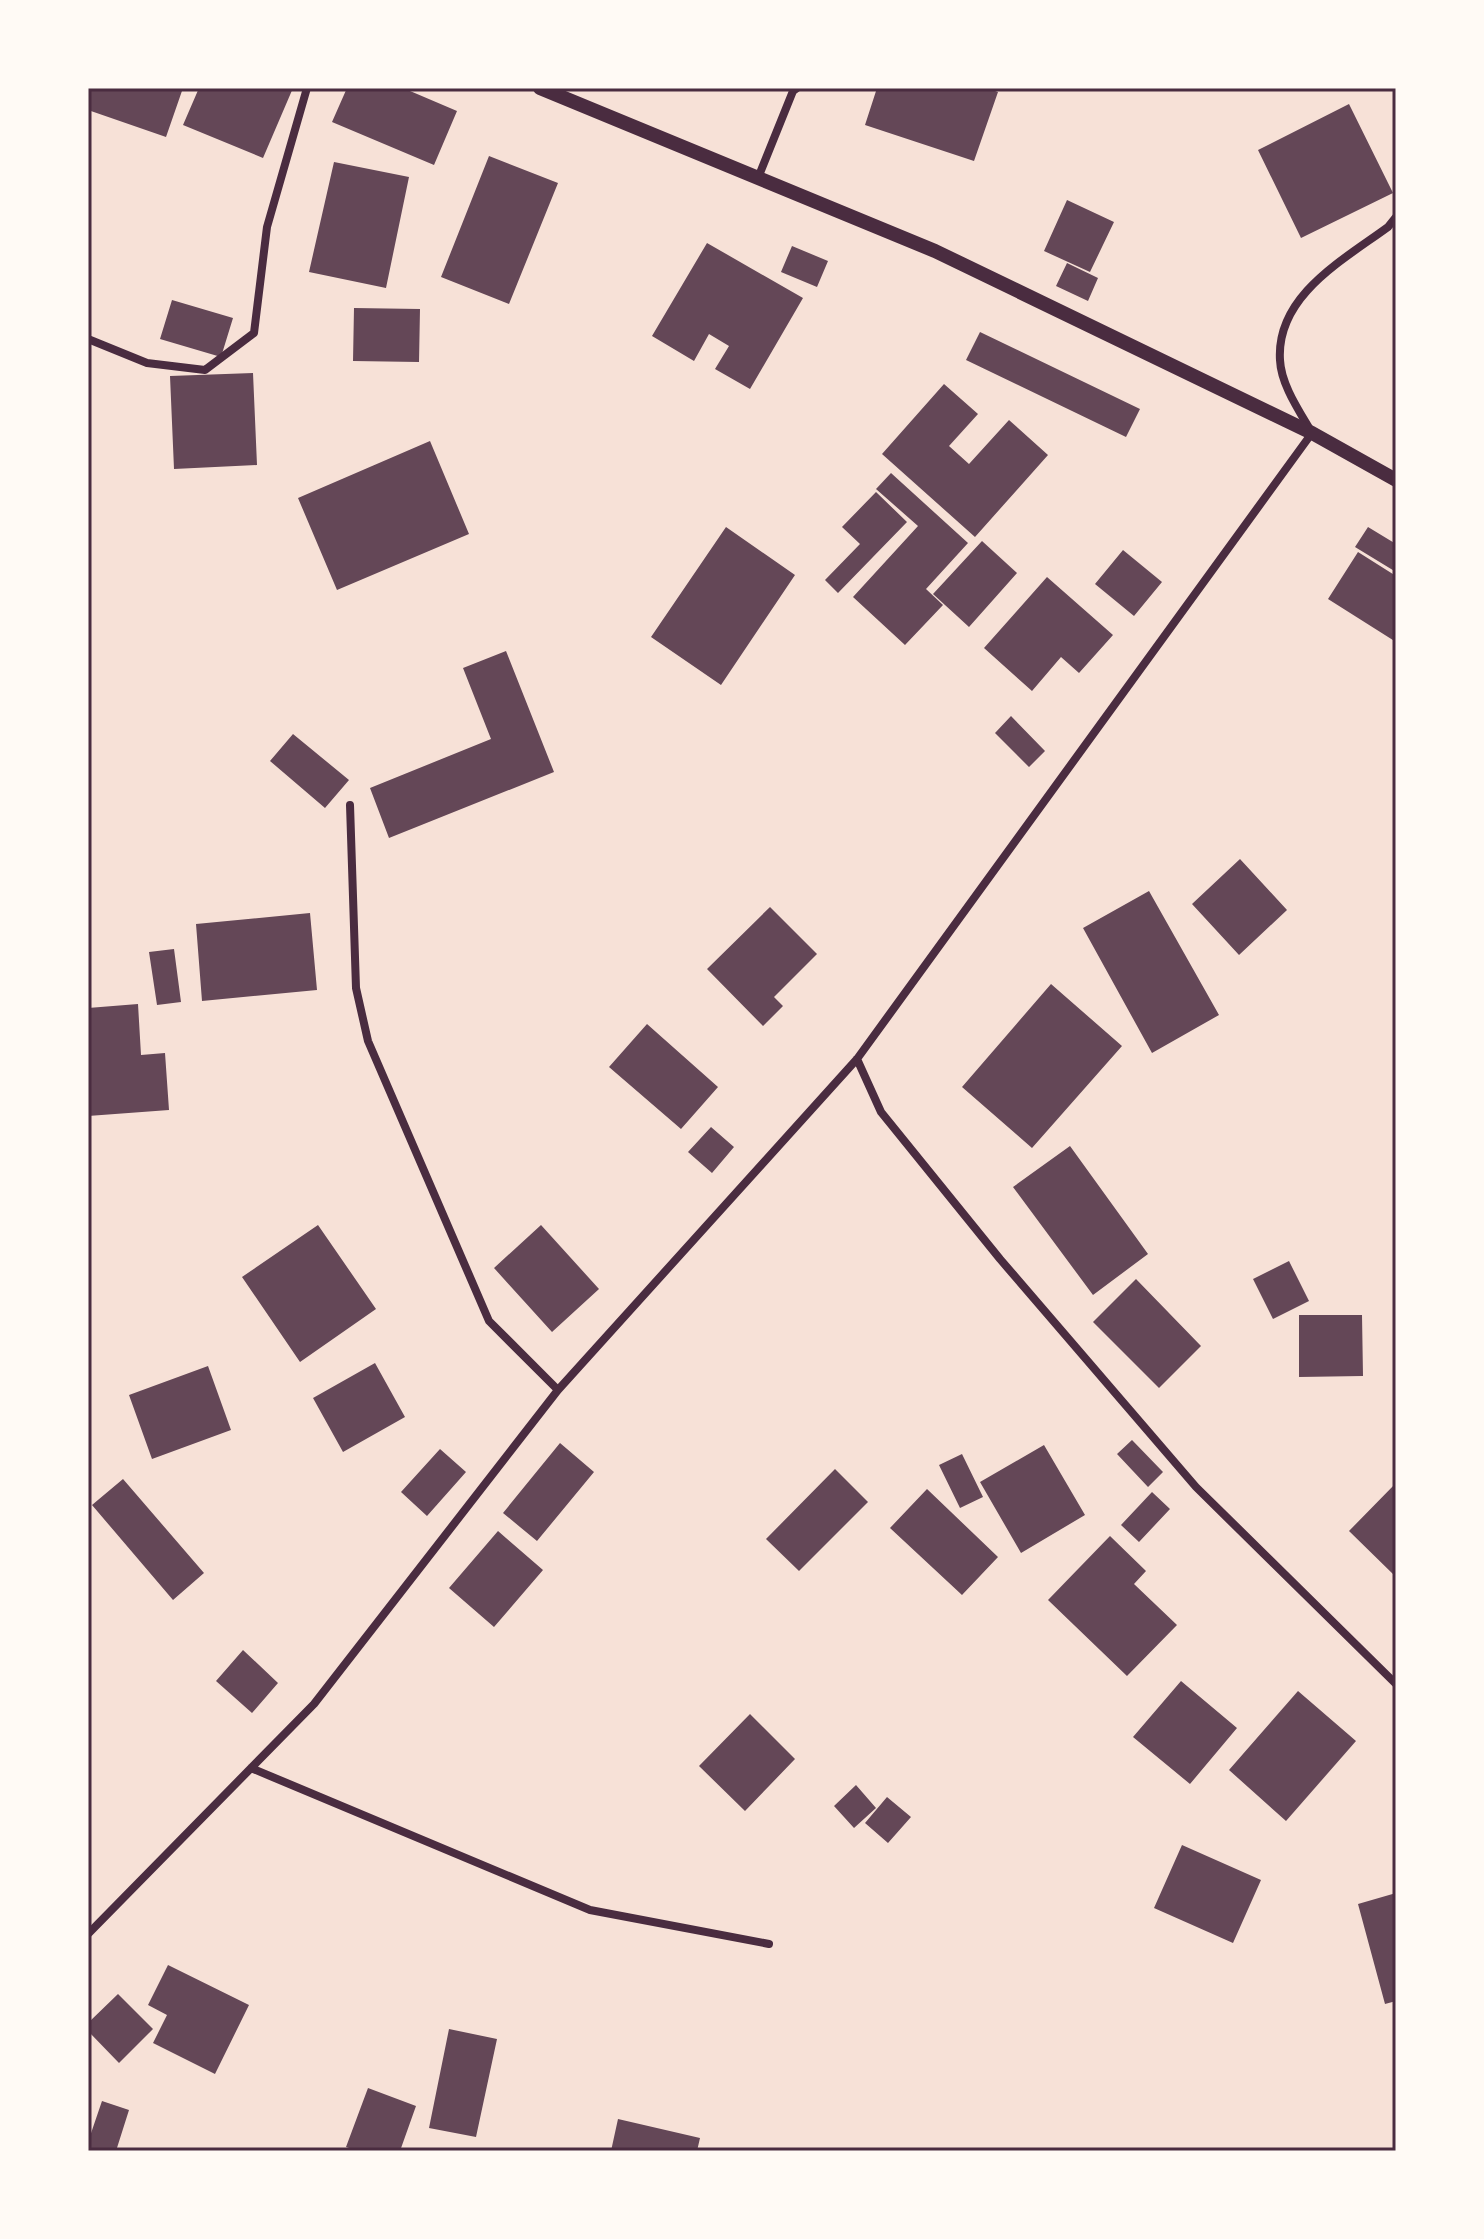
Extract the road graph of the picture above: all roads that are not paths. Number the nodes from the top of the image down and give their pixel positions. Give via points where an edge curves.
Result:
1 (307, 88) edge
2 (540, 88) edge
3 (797, 88) edge
4 (758, 178) junction
5 (1396, 217) edge
6 (88, 339) edge
7 (1312, 433) junction
8 (1396, 480) edge
9 (350, 805) dead end
10 (857, 1059) junction
11 (558, 1390) junction
12 (1396, 1684) edge
13 (251, 1768) junction
14 (88, 1934) edge
15 (769, 1944) dead end

1 - 6 street via 267,227 254,333 205,370 147,363
2 - 4 street
3 - 4 street
4 - 7 street via 935,251
5 - 7 street via 1323,275 1294,307 1282,330 1279,362
7 - 8 street
7 - 10 street
9 - 11 street via 356,988 368,1041 489,1321
10 - 11 street
10 - 12 street via 881,1112 1196,1487
11 - 13 street via 314,1704
13 - 14 street
13 - 15 street via 590,1910

